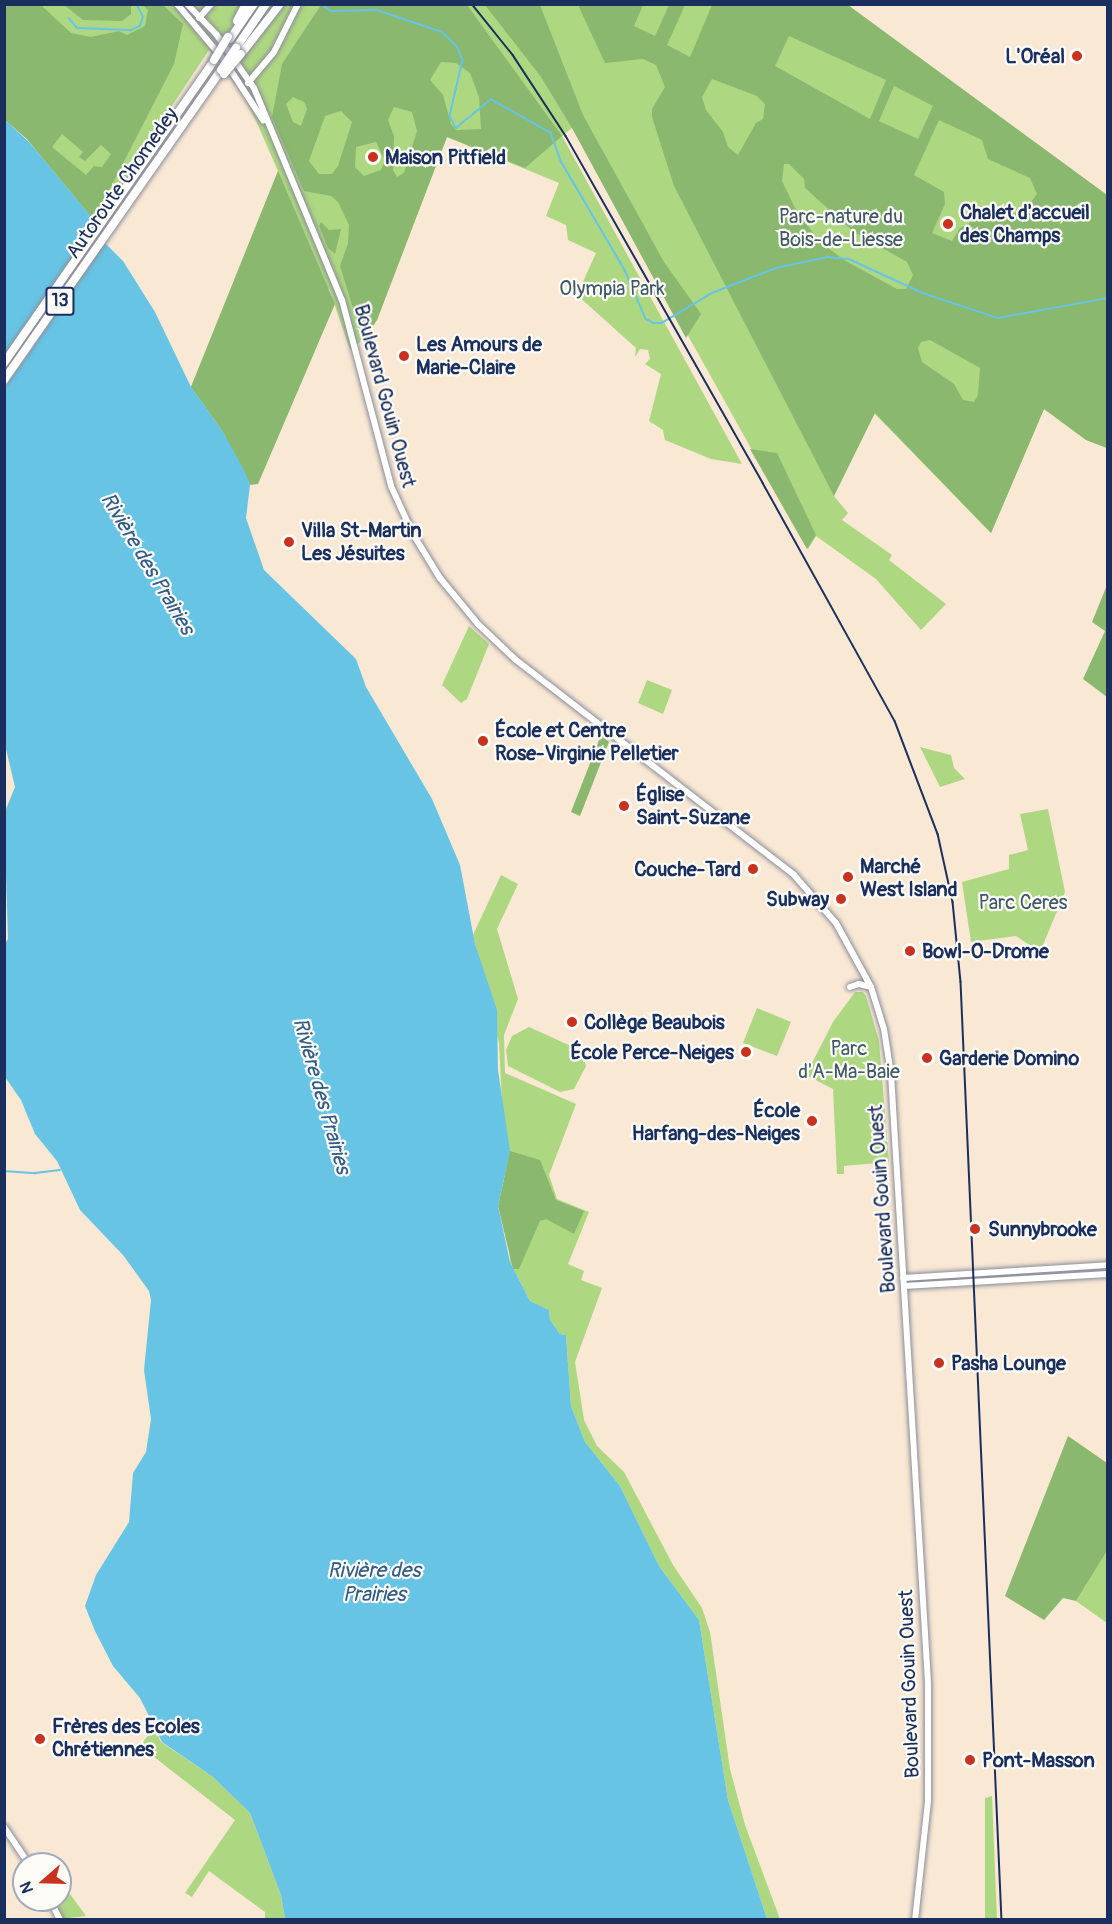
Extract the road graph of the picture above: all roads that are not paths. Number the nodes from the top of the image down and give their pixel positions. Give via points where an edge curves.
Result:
1 (177, 4) edge
2 (187, 4) edge
3 (211, 4) edge
4 (246, 4) edge
5 (254, 4) edge
6 (266, 4) edge
7 (280, 4) edge
8 (297, 7) edge
9 (200, 16) junction
10 (194, 22) junction
11 (229, 38) junction
12 (239, 51) junction
13 (250, 81) junction
14 (243, 87) junction
15 (269, 128) junction
16 (4, 363) edge
17 (4, 380) edge
18 (850, 987) dead end
19 (871, 987) junction
20 (1107, 1266) edge
21 (1107, 1274) edge
22 (903, 1282) junction
23 (4, 1827) edge
24 (20, 1852) edge
25 (915, 1920) edge

1 - 10 main road, Boulevard Gouin Ouest
2 - 9 main road, Boulevard Gouin Ouest
3 - 9 main road
4 - 11 highway
5 - 11 highway, Autoroute Chomedey / 13
6 - 12 highway, Autoroute Chomedey / 13
7 - 12 highway
8 - 13 main road via 274,52
9 - 10 main road
9 - 13 main road, Boulevard Gouin Ouest
10 - 14 main road, Boulevard Gouin Ouest
11 - 16 highway, Autoroute Chomedey / 13, bridge
12 - 17 highway, Autoroute Chomedey / 13, bridge via 199,100
13 - 14 main road
13 - 15 main road, Boulevard Gouin Ouest
14 - 15 main road, Boulevard Gouin Ouest
15 - 19 main road, Boulevard Gouin Ouest via 342,300 390,486 412,534 440,578 476,622 512,656 794,875 843,933
18 - 19 main road
19 - 22 main road, Boulevard Gouin Ouest via 889,1060
20 - 22 main road
21 - 22 main road
22 - 25 main road, Boulevard Gouin Ouest via 929,1711 927,1808
23 - 24 main road

